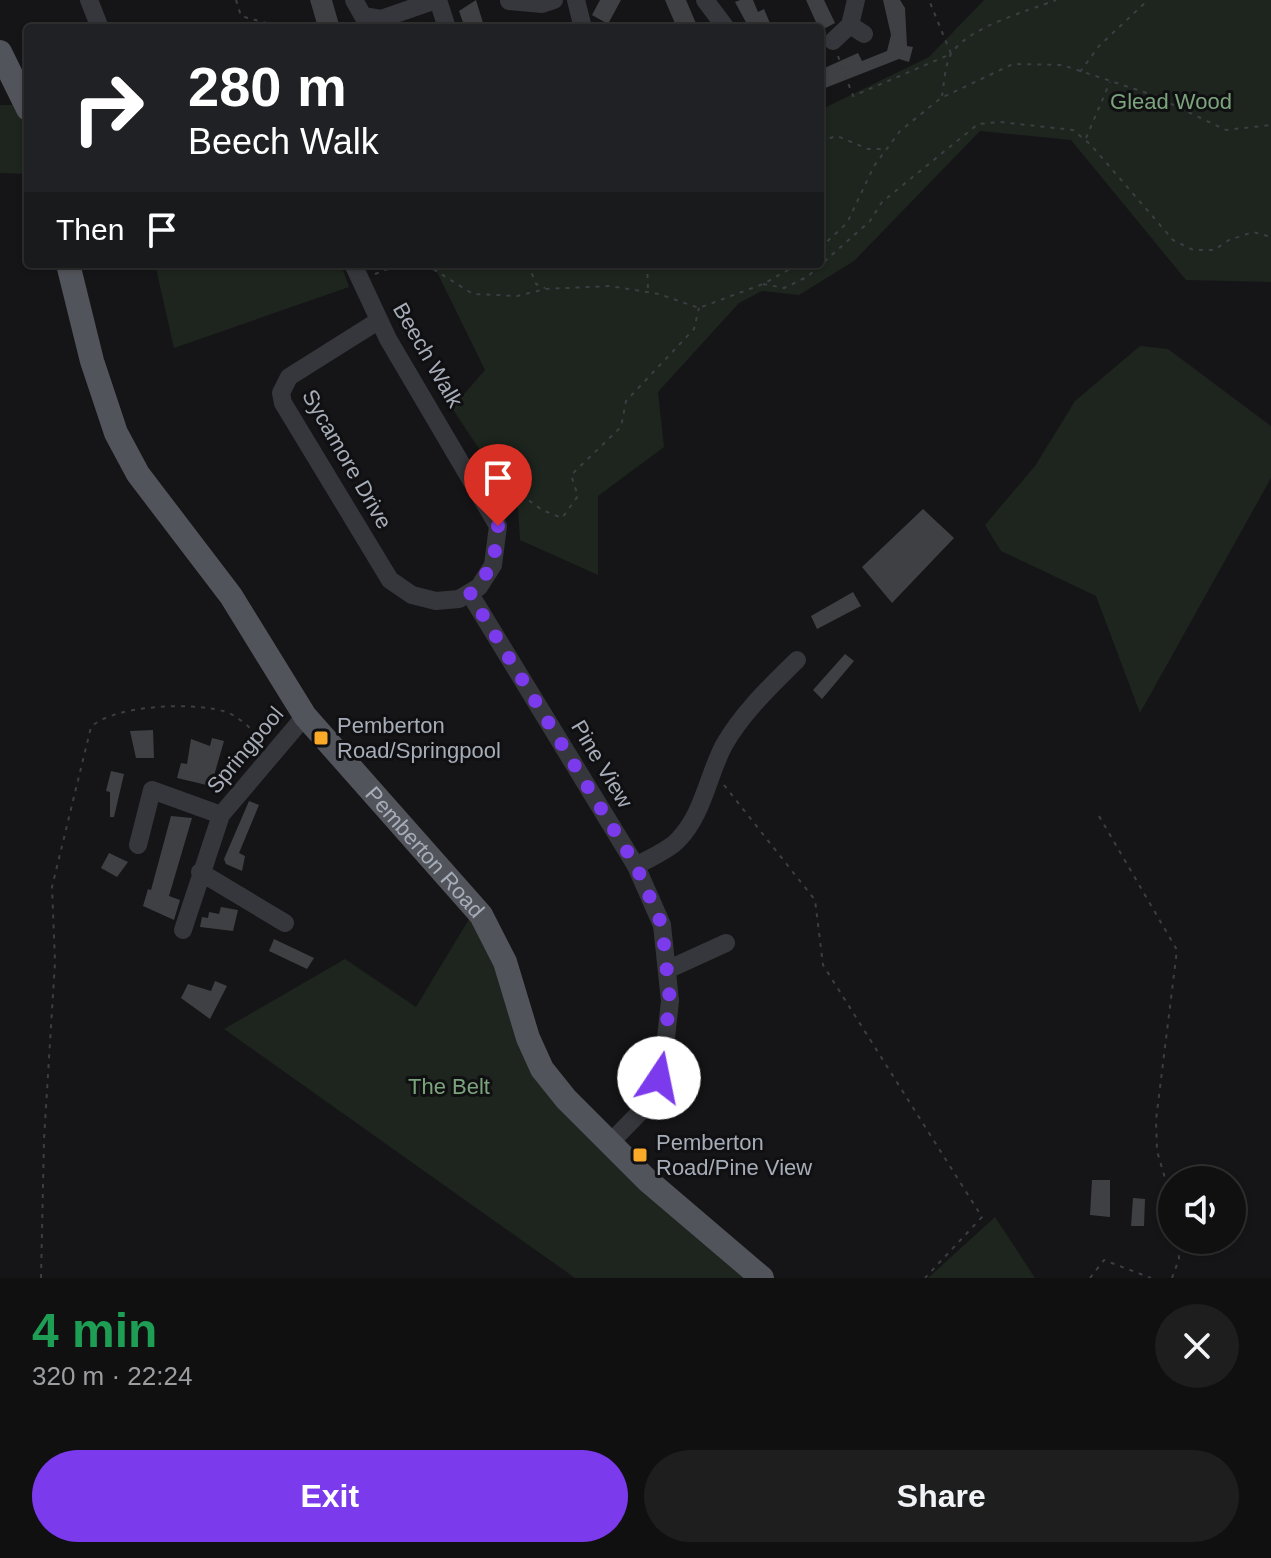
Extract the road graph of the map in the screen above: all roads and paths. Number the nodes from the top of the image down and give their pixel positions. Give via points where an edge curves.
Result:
1 (89, 0) edge
2 (236, 0) edge
3 (354, 0) edge
4 (437, 0) edge
5 (554, 0) edge
6 (576, 0) edge
7 (705, 0) edge
8 (856, 0) edge
9 (929, 0) edge
10 (1056, 0) edge
11 (1148, 0) edge
12 (509, 1) edge
13 (368, 23) edge
14 (98, 24) edge
15 (270, 24) edge
16 (446, 24) edge
17 (582, 24) edge
18 (723, 24) edge
19 (833, 41) joint
20 (0, 52) edge
21 (951, 54) junction
22 (1079, 73) junction
23 (1110, 82) junction
24 (24, 90) edge
25 (941, 98) junction
26 (1271, 125) edge
27 (824, 140) edge
28 (1085, 140) junction
29 (885, 149) junction
30 (1271, 237) edge
31 (824, 244) edge
32 (824, 262) edge
33 (69, 268) edge
34 (378, 268) edge
35 (431, 268) edge
36 (530, 268) edge
37 (647, 268) edge
38 (792, 268) edge
39 (817, 268) edge
40 (356, 272) edge
41 (763, 284) junction
42 (546, 289) junction
43 (649, 291) junction
44 (699, 308) junction
45 (378, 321) junction
46 (484, 499) junction
47 (470, 594) junction
48 (797, 660) dead end
49 (305, 716) junction
50 (275, 752) junction
51 (714, 771) junction
52 (221, 815) junction
53 (1099, 816) dead end
54 (138, 845) dead end
55 (636, 866) junction
56 (200, 872) junction
57 (285, 923) dead end
58 (183, 930) dead end
59 (726, 943) dead end
60 (669, 969) junction
61 (609, 1144) junction
62 (1161, 1166) edge
63 (1179, 1254) edge
64 (41, 1278) edge
65 (762, 1278) edge
66 (925, 1278) edge
67 (1090, 1278) edge
68 (1151, 1278) edge
69 (1172, 1278) edge

1 - 14 street
2 - 15 path via 241,16
3 - 13 street
4 - 13 street
4 - 16 street
5 - 12 street
6 - 17 street
7 - 18 street
8 - 19 street via 857,30
9 - 21 path
10 - 21 path via 1016,13 967,39
11 - 22 path via 1099,46
19 - 21 path via 853,96
20 - 24 main road
21 - 25 path
22 - 23 path
22 - 25 path via 1062,65 1013,64
23 - 26 path via 1150,94 1226,130
23 - 28 path
25 - 29 path
27 - 29 path via 837,136 868,149
28 - 30 path via 1173,240 1193,250 1214,250 1253,232
28 - 32 path via 1073,130 1050,126 978,124 882,202 870,221
29 - 31 path via 847,223
33 - 49 main road, Pemberton Road via 116,433 138,474 231,596
34 - 40 path
35 - 42 path via 473,294 517,296
36 - 42 path via 536,284
37 - 43 path
38 - 41 path
39 - 41 path via 784,288
40 - 45 street, Beech Walk
41 - 44 path
42 - 43 path via 610,286
43 - 44 path
44 - 46 path via 694,329 626,401 621,427 571,475 578,496 562,518 508,485
45 - 46 street, Beech Walk
45 - 47 street, Sycamore Drive via 289,377 281,393 283,403 390,580 424,599 448,601
46 - 47 street, Beech Walk via 498,526 497,552 487,577
47 - 55 street, Pine View
48 - 51 street via 744,716
49 - 50 street, Springpool
49 - 61 main road, Pemberton Road via 481,915 505,962 542,1069
50 - 52 street, Springpool
50 - 64 path via 224,711 128,710 101,718 91,727 52,887 55,962
51 - 55 street via 678,841
51 - 66 path via 815,900 823,965 982,1217
52 - 54 street, Springpool via 152,790
52 - 56 street, Springpool
53 - 62 path via 1177,950 1156,1120
55 - 60 street, Pine View via 662,925
56 - 57 street
56 - 58 street, Springpool
59 - 60 street
60 - 61 street, Pine View via 668,1029 659,1078 645,1107
61 - 65 main road, Pemberton Road
63 - 69 path
67 - 68 path via 1104,1260

